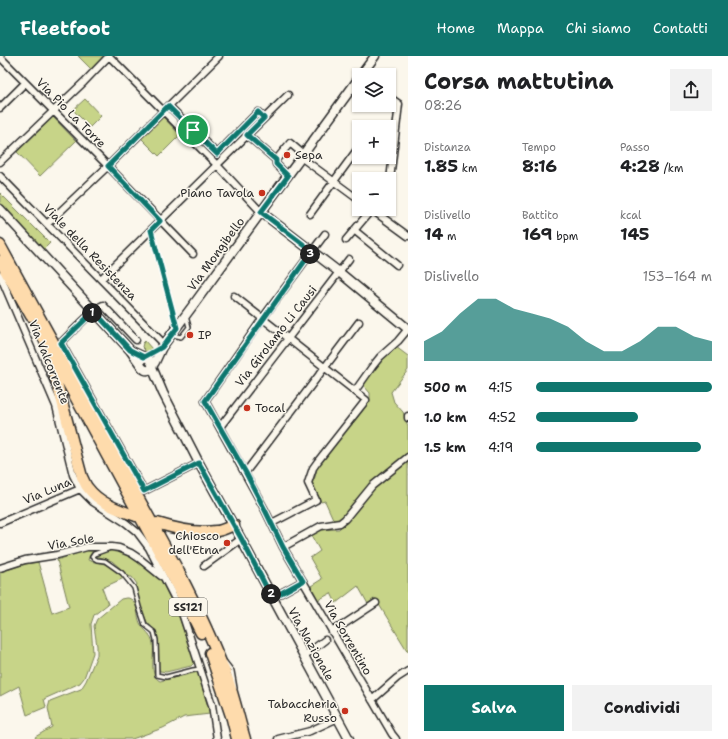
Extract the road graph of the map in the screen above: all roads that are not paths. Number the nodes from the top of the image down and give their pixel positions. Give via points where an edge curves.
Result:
1 (109, 56) edge
2 (219, 56) edge
3 (375, 56) edge
4 (0, 57) edge
5 (366, 68) edge
6 (25, 83) junction
7 (352, 88) edge
8 (288, 95) dead end
9 (396, 102) edge
10 (168, 106) junction
11 (0, 108) edge
12 (53, 111) junction
13 (163, 111) junction
14 (264, 118) junction
15 (396, 120) edge
16 (247, 135) junction
17 (303, 156) junction
18 (352, 157) edge
19 (276, 160) junction
20 (0, 162) edge
21 (217, 165) junction
22 (108, 166) junction
23 (0, 176) edge
24 (288, 176) junction
25 (334, 182) junction
26 (352, 195) edge
27 (0, 209) edge
28 (261, 212) junction
29 (310, 214) dead end
30 (366, 216) edge
31 (381, 216) edge
32 (160, 221) junction
33 (47, 224) junction
34 (354, 230) junction
35 (325, 234) dead end
36 (408, 236) edge
37 (346, 240) dead end
38 (0, 245) edge
39 (312, 251) junction
40 (193, 254) dead end
41 (349, 259) dead end
42 (0, 261) edge
43 (397, 265) dead end
44 (339, 272) junction
45 (0, 275) edge
46 (101, 279) junction
47 (234, 296) dead end
48 (28, 311) junction
49 (94, 311) junction
50 (262, 319) junction
51 (359, 322) dead end
52 (408, 329) edge
53 (287, 339) junction
54 (136, 340) dead end
55 (163, 345) junction
56 (146, 363) junction
57 (325, 368) junction
58 (355, 391) junction
59 (220, 427) junction
60 (408, 457) edge
61 (199, 463) junction
62 (246, 473) junction
63 (80, 489) junction
64 (136, 516) dead end
65 (0, 522) edge
66 (157, 523) dead end
67 (272, 523) junction
68 (234, 525) junction
69 (241, 538) junction
70 (112, 547) junction
71 (283, 547) junction
72 (204, 566) dead end
73 (0, 568) edge
74 (163, 577) junction
75 (303, 581) junction
76 (272, 598) junction
77 (376, 603) dead end
78 (332, 632) junction
79 (325, 640) dead end
80 (304, 656) junction
81 (200, 669) junction
82 (408, 671) edge
83 (372, 700) junction
84 (338, 718) junction
85 (218, 739) edge
86 (237, 739) edge
87 (245, 739) edge
88 (278, 739) edge
89 (349, 739) edge
90 (396, 739) edge

1 - 12 street
1 - 13 street
2 - 10 street
3 - 5 street
4 - 6 street, Via Pio La Torre
6 - 11 street
6 - 12 street, Via Pio La Torre
7 - 17 street, Via Mongibello
8 - 14 street
9 - 15 street via 399,104
10 - 13 street
10 - 14 street via 217,154 258,112
12 - 20 street
12 - 22 street, Via Pio La Torre
13 - 21 street
13 - 22 street
14 - 16 street
16 - 19 street
16 - 21 street
17 - 19 street via 290,143
17 - 24 street, Via Mongibello
17 - 25 street
18 - 25 street
19 - 24 street via 276,164
21 - 28 street
21 - 32 street
22 - 32 street, Via Pio La Torre
22 - 33 street
23 - 33 street, Viale della Resistenza
24 - 28 street, Via Mongibello
25 - 26 street
25 - 29 street
27 - 49 street
28 - 39 street
28 - 55 street, Via Mongibello
30 - 34 street
31 - 36 street
32 - 40 street, Via Pio La Torre
32 - 46 street
33 - 46 street, Viale della Resistenza
34 - 37 street
34 - 43 street
35 - 39 street
38 - 87 main road, SS121 via 185,583 228,680
39 - 44 street
39 - 50 street
41 - 44 street, Via Girolamo Li Causi
42 - 48 main road, SS121
44 - 52 street
44 - 53 street, Via Girolamo Li Causi
45 - 63 street, Via Valcorrente via 56,406 73,475
46 - 55 street, Viale della Resistenza
47 - 50 street
48 - 64 main road via 31,326 53,368 82,477 97,497
48 - 86 main road, SS121 via 199,630 221,684
49 - 54 street via 103,305
49 - 56 street via 130,350
49 - 61 street via 61,343 144,491
50 - 53 street
50 - 59 street via 205,401
51 - 57 street
52 - 58 street via 380,357
53 - 57 street
53 - 59 street, Via Girolamo Li Causi
55 - 56 street
56 - 61 street, Via Nazionale
57 - 58 street
57 - 62 street
58 - 67 street via 366,400 313,468 308,483 316,500
59 - 62 street
60 - 71 street via 372,486 340,523 321,526
61 - 68 street, Via Nazionale
62 - 67 street
63 - 65 street, Via Luna
63 - 74 street via 93,502 137,532 149,548
66 - 68 main road via 181,530 204,532 218,531
67 - 71 street
68 - 69 street, Via Nazionale
69 - 72 street
69 - 76 street, Via Nazionale
70 - 73 street, Via Sole via 87,547
70 - 74 street, Via Sole via 140,559
70 - 81 lane via 92,557 105,561 122,573 134,588 145,625 154,632 157,675 166,677
71 - 75 street, Via Sorrentino
74 - 81 street via 182,614
75 - 76 street
75 - 78 street, Via Sorrentino
76 - 80 street, Via Nazionale
77 - 78 street
78 - 83 street, Via Sorrentino
79 - 80 street
80 - 84 street, Via Nazionale
81 - 85 street via 212,705
82 - 83 street
83 - 90 street, Via Sorrentino
84 - 88 street via 310,731
84 - 89 street, Via Nazionale

